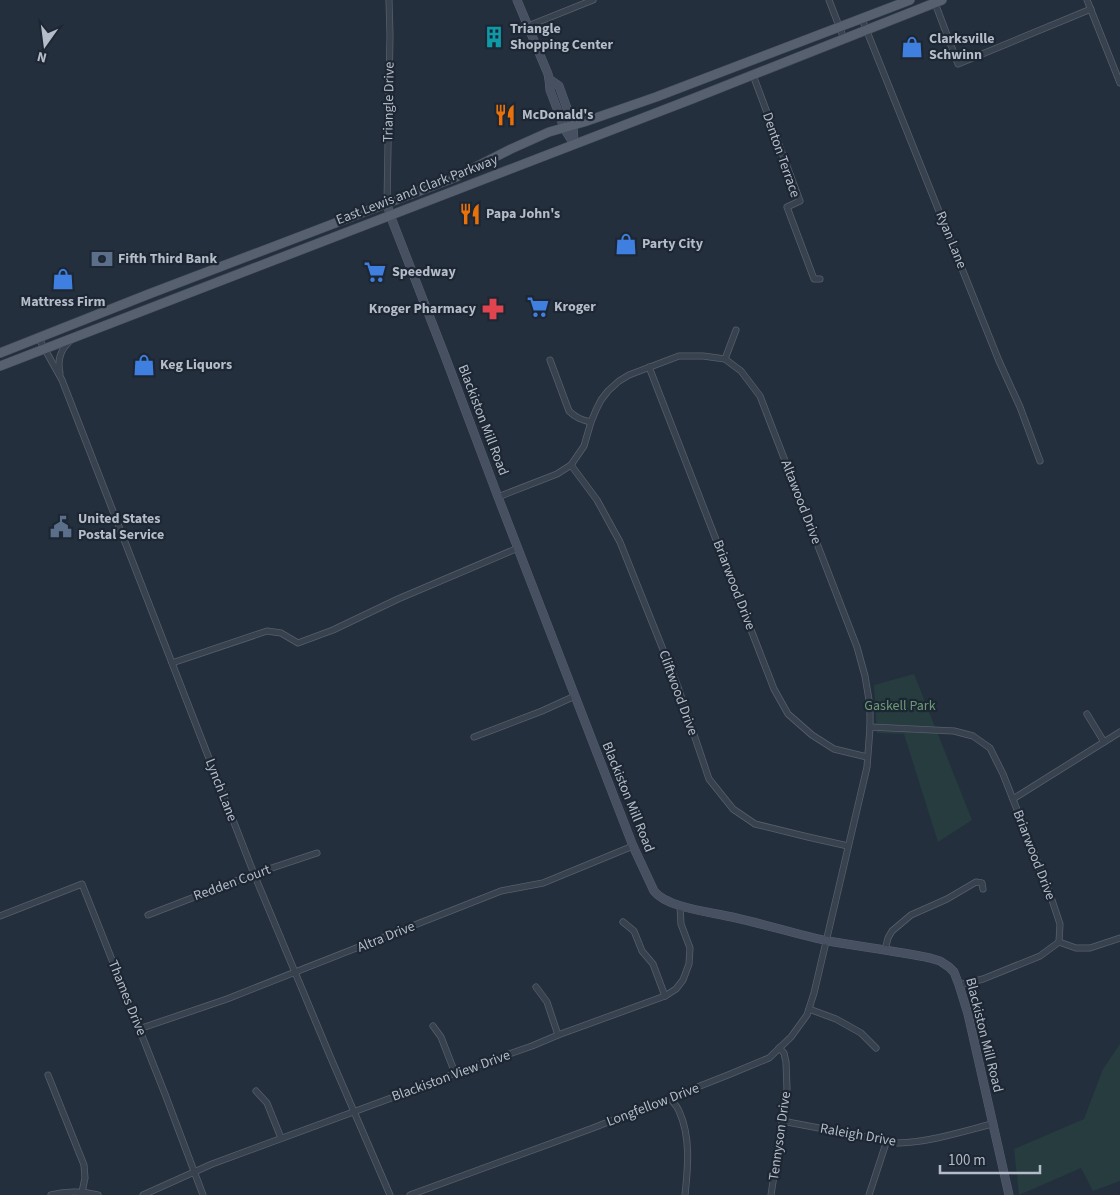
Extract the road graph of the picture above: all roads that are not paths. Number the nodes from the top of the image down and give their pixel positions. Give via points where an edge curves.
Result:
1 (389, 0) edge
2 (516, 0) edge
3 (593, 0) edge
4 (829, 0) edge
5 (910, 0) edge
6 (1087, 0) edge
7 (938, 1) edge
8 (1090, 9) junction
9 (862, 19) junction
10 (528, 26) junction
11 (840, 28) junction
12 (866, 30) junction
13 (844, 39) junction
14 (753, 75) junction
15 (550, 79) junction
16 (1120, 83) edge
17 (573, 125) junction
18 (564, 128) junction
19 (574, 144) junction
20 (387, 204) junction
21 (390, 215) junction
22 (820, 279) dead end
23 (736, 330) dead end
24 (38, 337) junction
25 (75, 337) junction
26 (45, 349) junction
27 (0, 353) edge
28 (725, 359) junction
29 (550, 360) dead end
30 (0, 366) edge
31 (649, 368) junction
32 (62, 380) junction
33 (591, 422) junction
34 (1040, 461) dead end
35 (571, 465) junction
36 (498, 497) junction
37 (518, 548) junction
38 (172, 663) junction
39 (575, 696) junction
40 (1087, 714) dead end
41 (870, 727) junction
42 (1120, 732) edge
43 (474, 737) dead end
44 (1104, 742) junction
45 (867, 757) junction
46 (1013, 799) junction
47 (633, 846) junction
48 (848, 846) junction
49 (317, 853) dead end
50 (254, 874) junction
51 (983, 889) dead end
52 (680, 906) junction
53 (148, 915) dead end
54 (0, 916) edge
55 (623, 922) dead end
56 (1120, 938) edge
57 (827, 940) junction
58 (1059, 942) junction
59 (885, 950) junction
60 (295, 973) junction
61 (959, 985) junction
62 (536, 987) dead end
63 (665, 996) junction
64 (809, 1009) junction
65 (433, 1026) dead end
66 (139, 1029) junction
67 (558, 1035) junction
68 (779, 1048) junction
69 (876, 1048) dead end
70 (455, 1073) junction
71 (48, 1075) dead end
72 (256, 1091) dead end
73 (670, 1098) junction
74 (354, 1111) junction
75 (782, 1121) junction
76 (992, 1124) junction
77 (281, 1138) junction
78 (887, 1140) junction
79 (194, 1172) junction
80 (82, 1192) junction
81 (50, 1195) edge
82 (98, 1195) edge
83 (143, 1195) edge
84 (202, 1195) edge
85 (390, 1195) edge
86 (410, 1195) edge
87 (685, 1195) edge
88 (771, 1195) edge
89 (869, 1195) edge
90 (1009, 1195) edge

1 - 20 street, Triangle Drive
2 - 10 main road
3 - 10 street
4 - 11 street
5 - 9 main road, East Lewis and Clark Parkway
6 - 8 street
7 - 8 street via 958,64
7 - 12 main road, East Lewis and Clark Parkway
8 - 16 street
9 - 11 main road, East Lewis and Clark Parkway
9 - 12 street, Ryan Lane
10 - 15 main road
11 - 13 street
11 - 17 main road, East Lewis and Clark Parkway
12 - 13 main road, East Lewis and Clark Parkway
12 - 34 street, Ryan Lane
13 - 14 main road, East Lewis and Clark Parkway
14 - 19 main road, East Lewis and Clark Parkway
14 - 22 street, Denton Terrace via 800,201 787,206 814,279
15 - 17 main road via 559,86
15 - 18 main road via 550,90
17 - 18 main road, East Lewis and Clark Parkway
17 - 19 main road
18 - 19 main road
18 - 20 main road, East Lewis and Clark Parkway
19 - 21 main road, East Lewis and Clark Parkway
20 - 21 main road, Blackiston Mill Road
20 - 24 main road, East Lewis and Clark Parkway
21 - 25 main road, East Lewis and Clark Parkway
21 - 36 main road, Blackiston Mill Road
23 - 28 street
24 - 26 street, Lynch Lane
24 - 27 main road, East Lewis and Clark Parkway
25 - 26 main road, East Lewis and Clark Parkway
25 - 32 street, Lynch Lane via 59,356
26 - 30 main road, East Lewis and Clark Parkway
26 - 32 street, Lynch Lane
28 - 31 street via 679,356
28 - 41 street, Altawood Drive via 741,371 760,396 857,647 870,706
29 - 33 street via 570,411 576,417
31 - 33 street via 630,375 608,391
31 - 45 street, Briarwood Drive via 774,688 788,714 834,749
32 - 38 street, Lynch Lane
33 - 35 street via 584,446
35 - 36 street via 557,474
35 - 48 street, Cliftwood Drive via 597,500 620,542 678,687 709,779 733,809 755,824
36 - 37 main road, Blackiston Mill Road
37 - 38 street via 298,643 281,633 267,631
37 - 39 main road, Blackiston Mill Road
38 - 50 street, Lynch Lane
39 - 43 street
39 - 47 main road, Blackiston Mill Road
40 - 44 street
41 - 45 street, Altawood Drive
41 - 46 street, Briarwood Drive via 954,731 973,736 990,748
42 - 44 street
44 - 46 street
45 - 48 street, Altawood Drive
46 - 58 street, Briarwood Drive via 1060,924
47 - 52 main road, Blackiston Mill Road via 655,893
47 - 60 street, Altra Drive via 543,883 501,891
48 - 57 street, Altawood Drive
49 - 50 street, Redden Court
50 - 53 street, Redden Court
50 - 60 street, Lynch Lane
51 - 59 street via 982,883 976,882 911,915 892,931
52 - 57 main road, Blackiston Mill Road
52 - 63 street, Blackiston View Drive via 681,924 690,948 690,964 676,989
54 - 66 street, Thames Drive via 82,884
55 - 63 street via 634,931
56 - 58 street via 1090,948 1076,948
57 - 59 main road, Blackiston Mill Road
57 - 64 street, Longfellow Drive
58 - 61 street via 1040,956
59 - 61 main road, Blackiston Mill Road via 940,961 954,972
60 - 66 street, Altra Drive
60 - 74 street, Lynch Lane
61 - 76 main road, Blackiston Mill Road
62 - 67 street via 547,1002
63 - 67 street, Blackiston View Drive
64 - 68 street, Longfellow Drive via 791,1037
64 - 69 street via 861,1033
65 - 70 street via 441,1037
66 - 79 street, Thames Drive
67 - 70 street, Blackiston View Drive
68 - 73 street, Longfellow Drive via 769,1058
68 - 75 street, Tennyson Drive via 786,1062 787,1089
70 - 74 street, Blackiston View Drive
71 - 80 street via 84,1165
72 - 77 street via 267,1103
73 - 86 street, Longfellow Drive
73 - 87 street via 679,1109 686,1131 688,1164
74 - 77 street, Blackiston View Drive
74 - 85 street, Lynch Lane
75 - 78 street, Raleigh Drive
75 - 88 street, Tennyson Drive
76 - 78 street, Raleigh Drive via 911,1142
76 - 90 main road, Blackiston Mill Road
77 - 79 street, Blackiston View Drive
78 - 89 street
79 - 83 street, Blackiston View Drive
79 - 84 street, Thames Drive
80 - 81 street
80 - 82 street

